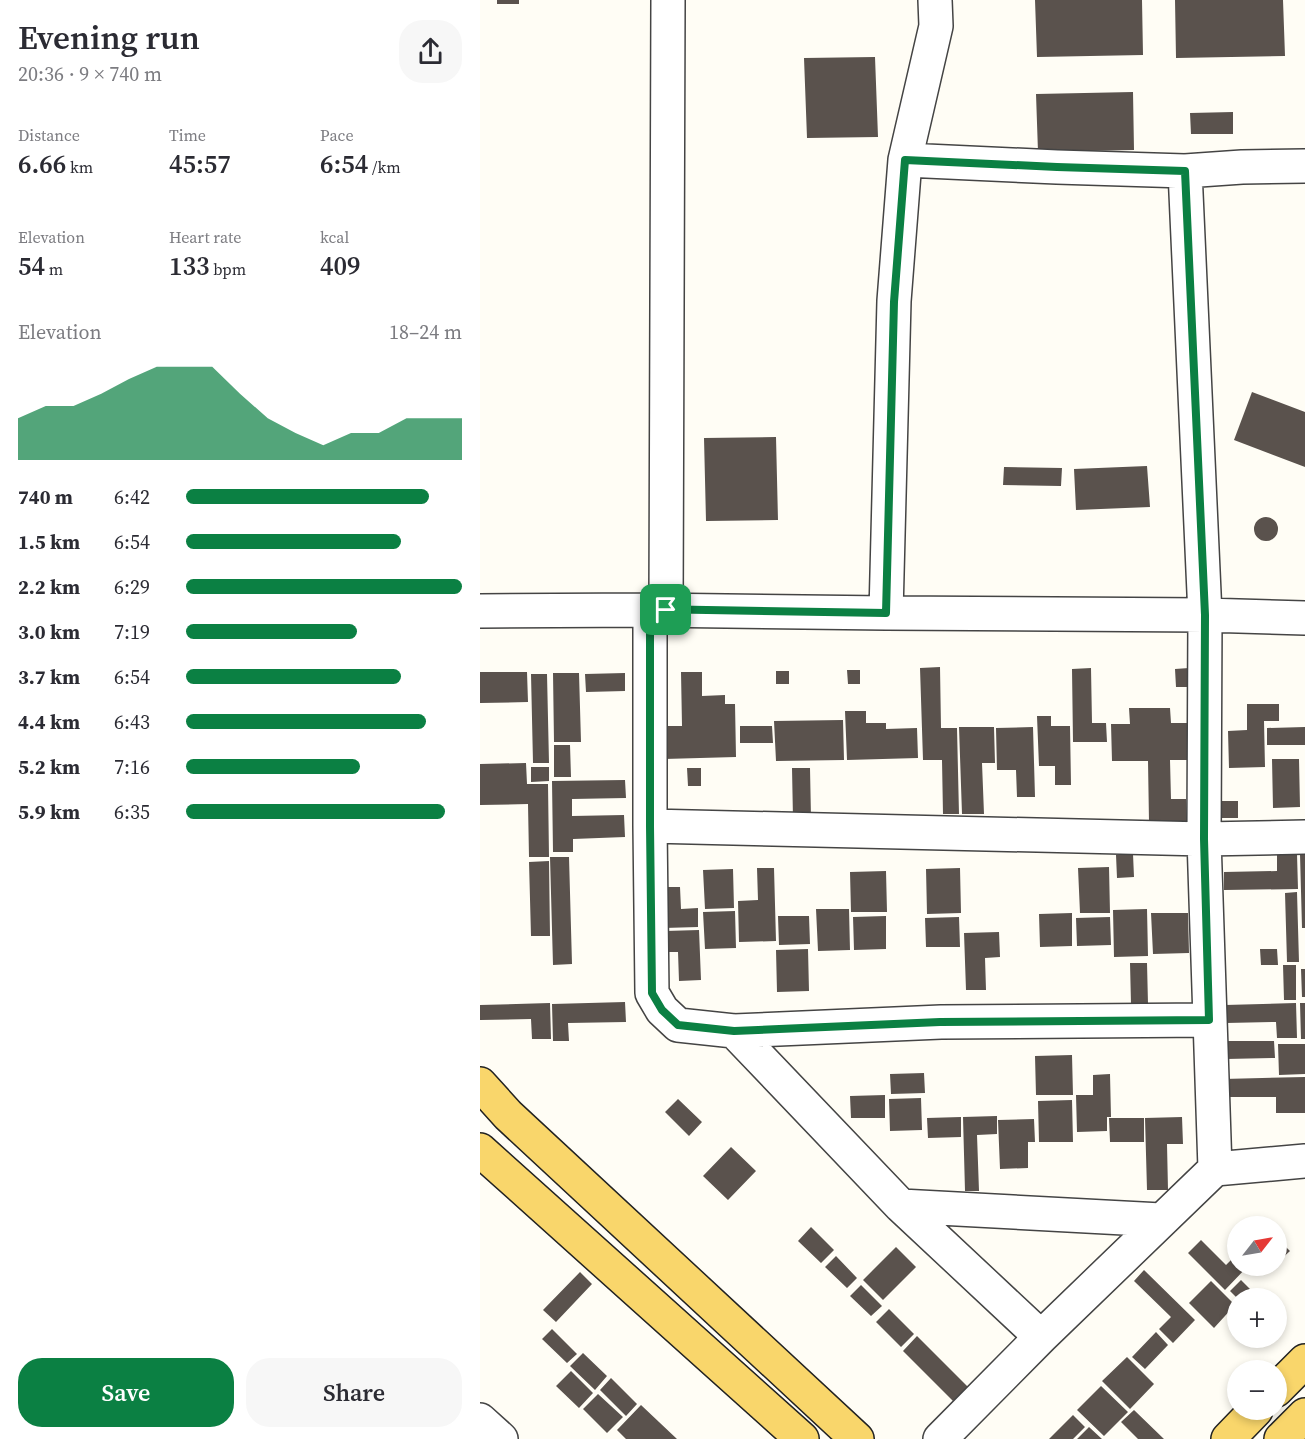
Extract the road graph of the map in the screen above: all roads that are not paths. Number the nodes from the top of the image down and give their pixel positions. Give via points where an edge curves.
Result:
1 (668, 0) edge
2 (935, 0) edge
3 (905, 160) junction
4 (1305, 166) edge
5 (1185, 171) junction
6 (658, 610) junction
7 (480, 611) edge
8 (886, 613) junction
9 (1205, 615) junction
10 (1305, 618) edge
11 (650, 826) junction
12 (1305, 837) edge
13 (1204, 839) junction
14 (1209, 1020) junction
15 (734, 1031) junction
16 (480, 1084) edge
17 (480, 1150) edge
18 (1305, 1161) edge
19 (1215, 1169) junction
20 (901, 1206) junction
21 (1161, 1220) junction
22 (1041, 1337) junction
23 (1305, 1361) edge
24 (1287, 1379) edge
25 (1305, 1415) edge
26 (480, 1420) edge
27 (1246, 1420) edge
28 (501, 1439) edge
29 (802, 1439) edge
30 (857, 1439) edge
31 (940, 1439) edge
32 (1228, 1439) edge
33 (1281, 1439) edge

1 - 6 street
2 - 3 street via 936,26
3 - 5 street
3 - 8 street via 894,302
4 - 5 street
5 - 9 street
6 - 7 street
6 - 8 street
6 - 11 street
8 - 9 street
9 - 10 street
9 - 13 street
11 - 13 street
11 - 15 street via 652,993 678,1025
12 - 13 street
13 - 14 street
14 - 15 street via 940,1022
14 - 19 street
15 - 20 street
16 - 30 main road via 508,1115
17 - 29 main road
18 - 19 street
19 - 21 street
20 - 21 street
20 - 22 street
21 - 22 street
22 - 31 street
23 - 24 main road
25 - 33 main road
26 - 28 street
27 - 32 main road

